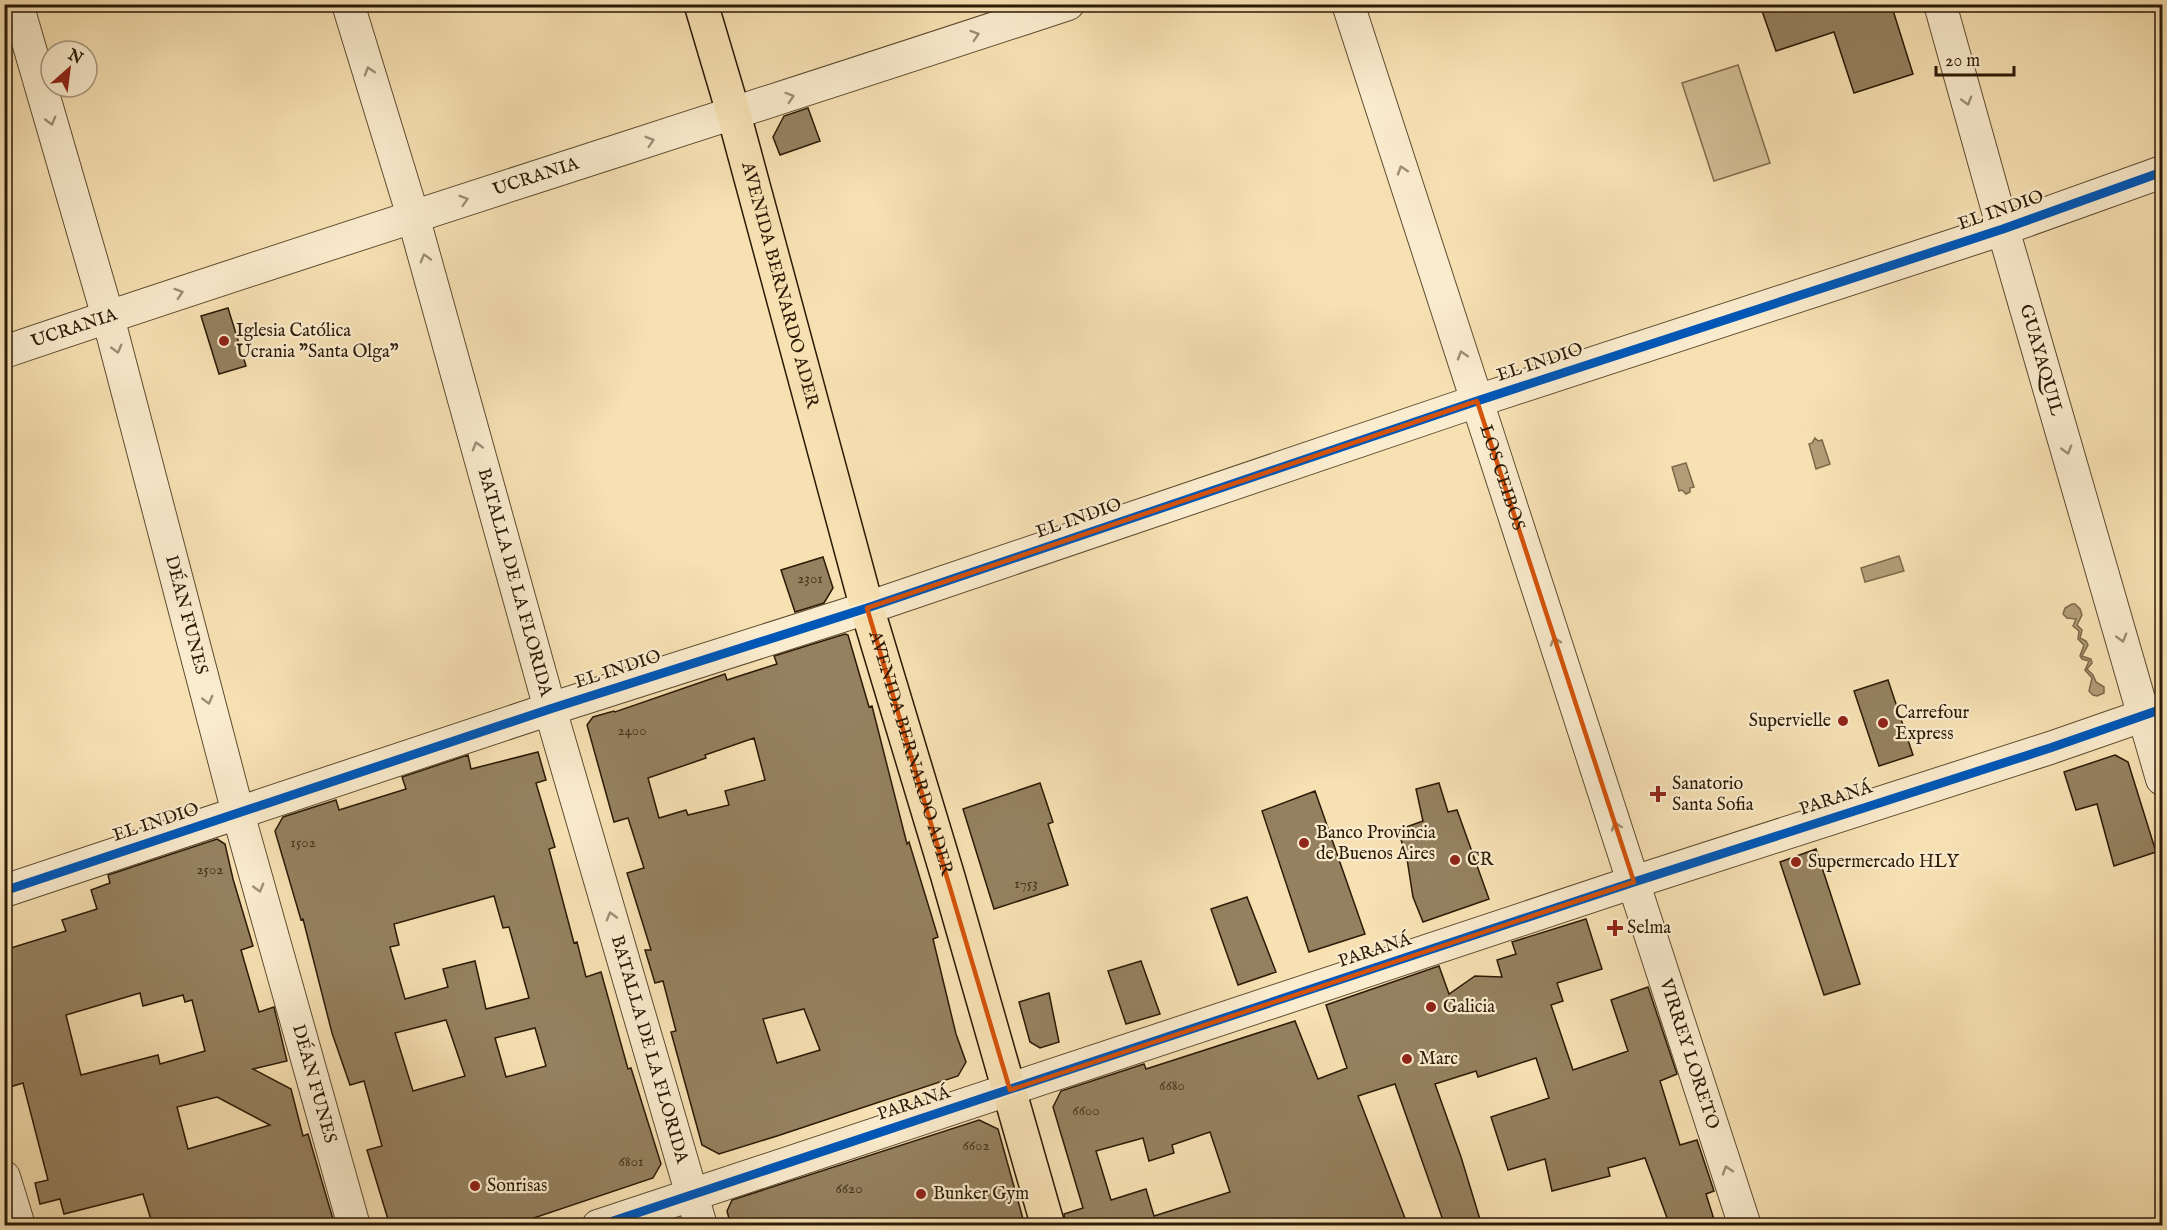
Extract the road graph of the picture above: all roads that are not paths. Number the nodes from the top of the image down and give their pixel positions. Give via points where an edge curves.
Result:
1 (17, 4) edge
2 (348, 4) edge
3 (701, 4) edge
4 (1068, 4) edge
5 (1348, 4) edge
6 (1940, 4) edge
7 (734, 115) junction
8 (2163, 172) edge
9 (413, 216) junction
10 (2003, 229) junction
11 (108, 317) junction
12 (4, 352) edge
13 (1478, 401) junction
14 (867, 608) junction
15 (550, 709) junction
16 (2153, 712) edge
17 (2163, 779) edge
18 (238, 813) junction
19 (1634, 882) junction
20 (4, 891) edge
21 (1010, 1090) junction
22 (4, 1177) edge
23 (693, 1194) junction
24 (19, 1226) edge
25 (354, 1226) edge
26 (598, 1226) edge
27 (701, 1226) edge
28 (1048, 1226) edge
29 (1745, 1226) edge

1 -> 11 street, DÉAN FUNES
9 -> 2 street, BATALLA DE LA FLORIDA
3 - 7 main road, AVENIDA BERNARDO ADER
7 -> 4 street, UCRANIA
13 -> 5 street, LOS CEIBOS
6 -> 10 street, GUAYAQUIL
9 -> 7 street, UCRANIA
7 - 14 main road, AVENIDA BERNARDO ADER
8 - 10 street, EL INDIO
11 -> 9 street, UCRANIA
15 -> 9 street, BATALLA DE LA FLORIDA
10 - 13 street, EL INDIO
10 -> 16 street, GUAYAQUIL
11 - 12 street, UCRANIA
11 -> 18 street, DÉAN FUNES
13 - 14 street, EL INDIO
19 -> 13 street, LOS CEIBOS
14 - 15 street, EL INDIO
14 - 21 main road, AVENIDA BERNARDO ADER
15 - 18 street, EL INDIO
23 -> 15 street, BATALLA DE LA FLORIDA
16 - 17 street, GUAYAQUIL
16 - 19 street, PARANÁ
18 - 20 street, EL INDIO
18 -> 25 street, DÉAN FUNES
19 - 21 street, PARANÁ
29 -> 19 street, VIRREY LORETO
21 - 23 street, PARANÁ
21 - 28 main road, AVENIDA BERNARDO ADER
22 - 24 street
23 - 26 street, PARANÁ
23 - 27 street, BATALLA DE LA FLORIDA

